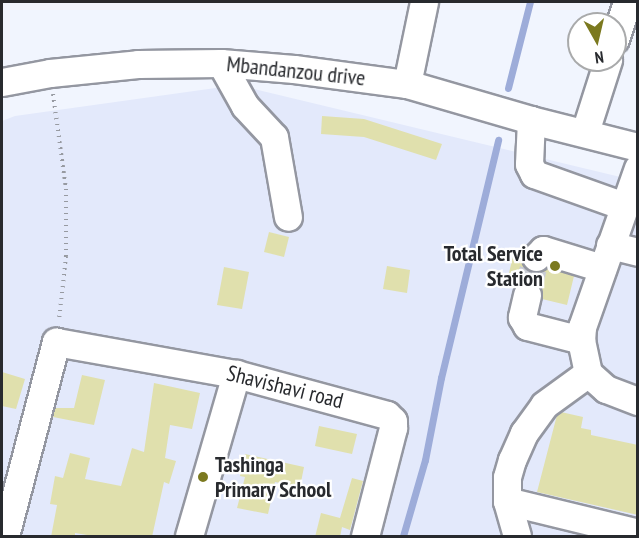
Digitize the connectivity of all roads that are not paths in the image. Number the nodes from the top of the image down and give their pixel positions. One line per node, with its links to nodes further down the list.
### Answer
1 (424, 2): 5 (street)
2 (221, 63): 4 (street, Mbandanzou drive); 5 (street, Mbandanzou drive); 11 (street)
3 (604, 72): 7 (street)
4 (2, 82)
5 (407, 84): 6 (street, Mbandanzou drive)
6 (531, 120): 7 (street, Mbandanzou drive); 10 (street)
7 (585, 132): 8 (street, Mbandanzou drive)
8 (638, 147)
9 (638, 168): 10 (street)
10 (624, 206): 13 (street)
11 (288, 217)
12 (638, 252): 13 (street)
13 (606, 256): 14 (street); 16 (street)
14 (536, 257)
15 (527, 295): 16 (street)
16 (581, 340): 17 (street)
17 (588, 373): 19 (street); 20 (street)
18 (236, 374): 22 (street, Shavishavi road); 23 (street); 24 (street, Shavishavi road)
19 (638, 401)
20 (507, 501): 21 (street); 25 (street)
21 (638, 533)
22 (5, 537)
23 (189, 537)
24 (365, 537)
25 (517, 537)

